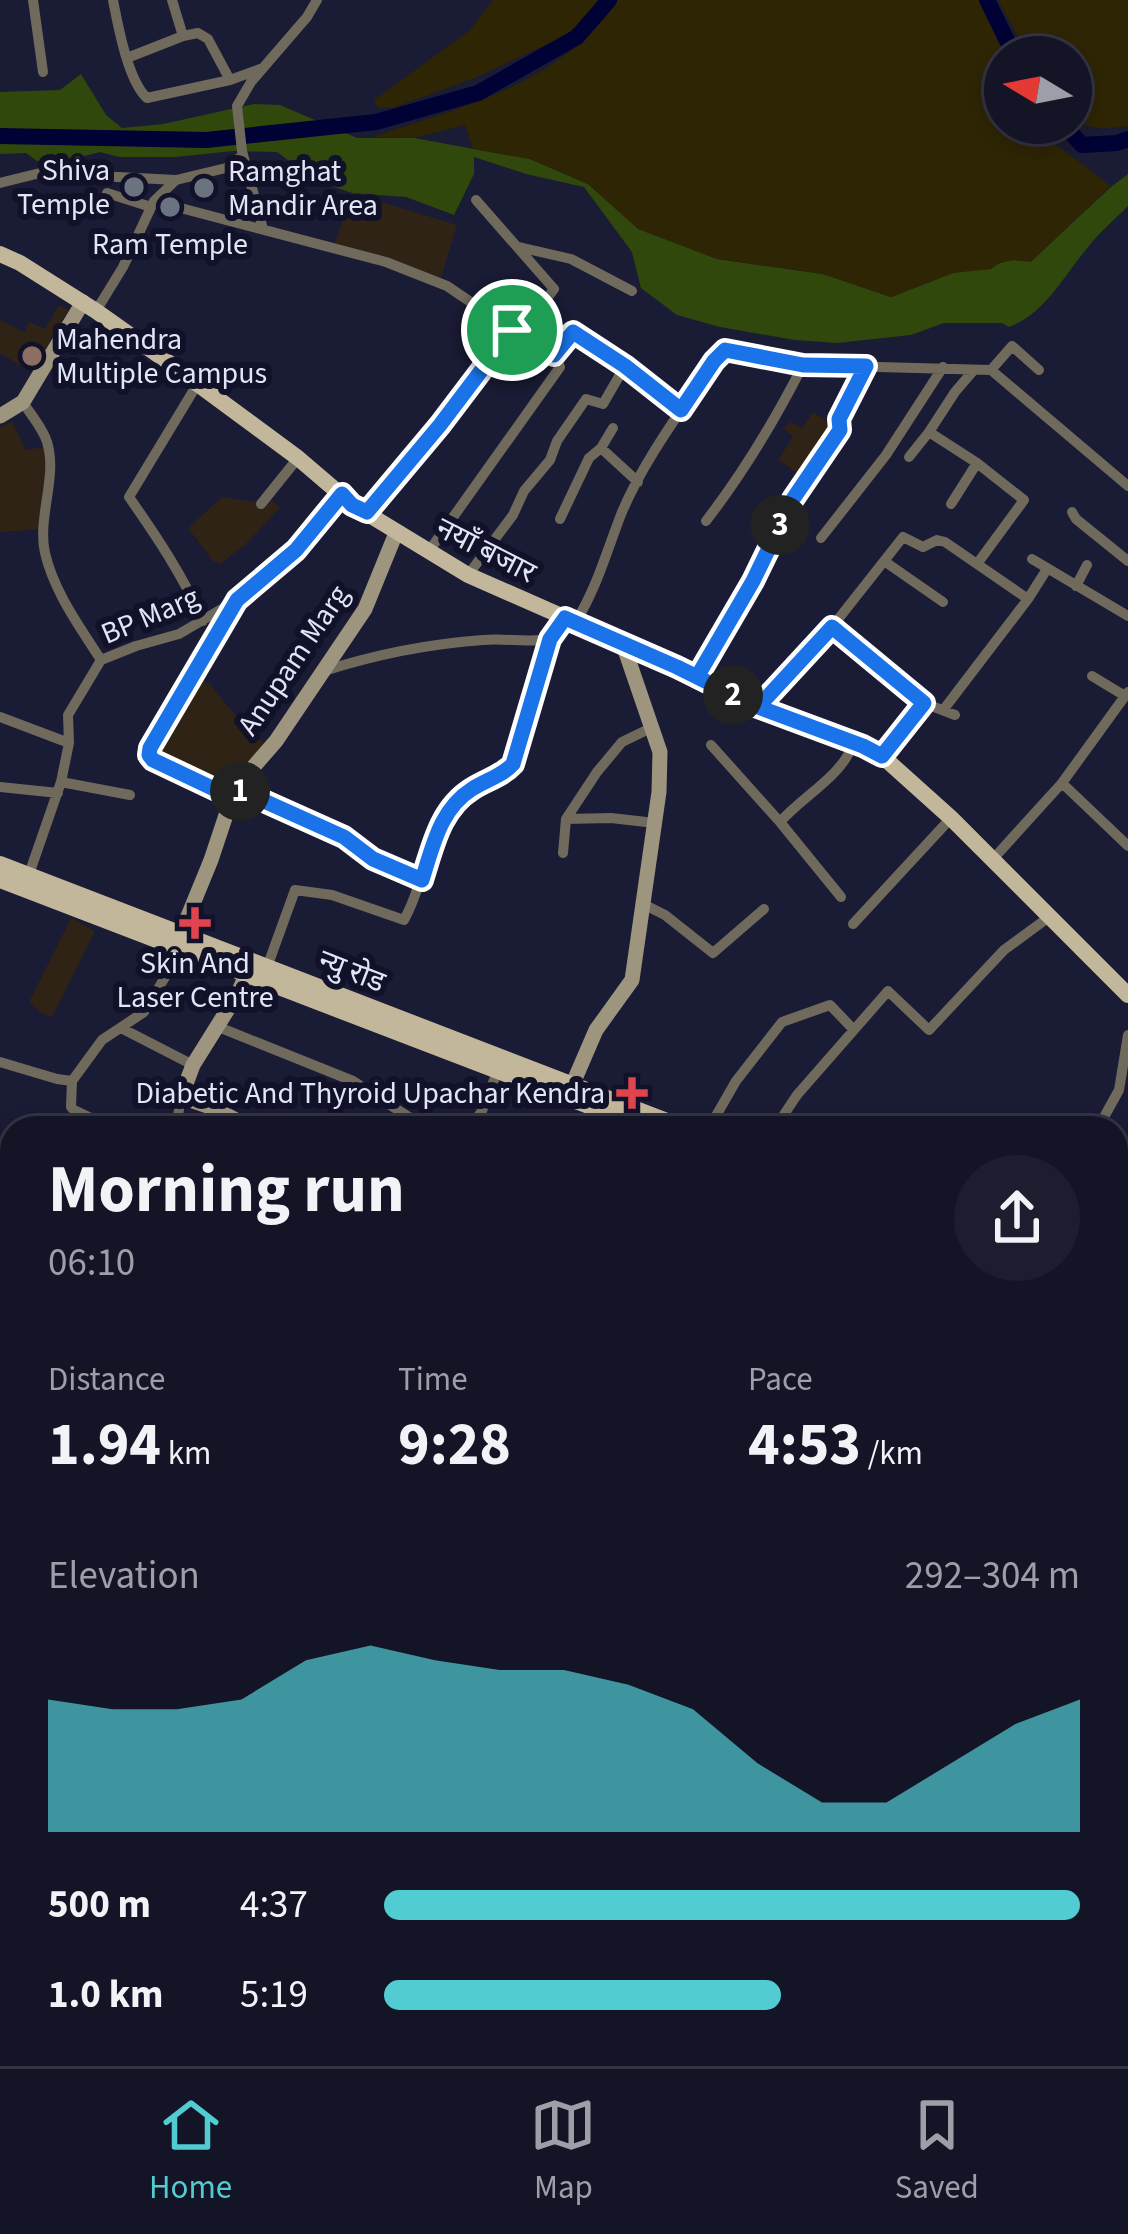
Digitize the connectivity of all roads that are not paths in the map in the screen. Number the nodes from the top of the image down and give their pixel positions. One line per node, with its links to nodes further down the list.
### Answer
1 (33, 0): 8 (street)
2 (113, 0): 6 (street)
3 (172, 0): 5 (street)
4 (317, 0): 7 (street)
5 (183, 36): 6 (street); 9 (street)
6 (127, 58): 9 (street)
7 (266, 67): 9 (street); 10 (street)
8 (43, 73)
9 (230, 80)
10 (242, 153): 11 (street); 16 (street)
11 (176, 180): 12 (street); 15 (street)
12 (0, 183)
13 (107, 194): 15 (street)
14 (476, 200): 17 (street)
15 (152, 204): 16 (street); 20 (street)
16 (263, 229): 21 (street)
17 (514, 245): 19 (street); 21 (street)
18 (0, 254): 20 (main road, नयाँ बजार)
19 (632, 291)
20 (90, 307): 30 (main road, नयाँ बजार); 31 (street)
21 (512, 330): 22 (street); 45 (street)
22 (554, 355): 24 (street); 51 (street)
23 (803, 365): 25 (street); 32 (street); 48 (street)
24 (625, 366): 32 (street); 58 (street)
25 (866, 366): 26 (street); 72 (street)
26 (943, 367): 29 (street); 50 (street)
27 (991, 370): 28 (street); 29 (street); 41 (street)
28 (1039, 370)
29 (973, 371): 35 (street)
30 (198, 383): 38 (main road, नयाँ बजार); 64 (street)
31 (23, 402): 33 (street); 69 (street)
32 (681, 410): 40 (street)
33 (0, 416)
34 (614, 428): 36 (street)
35 (929, 432): 37 (street); 39 (street)
36 (601, 448): 40 (street); 47 (street)
37 (909, 457)
38 (298, 458): 42 (main road, नयाँ बजार); 43 (street)
39 (977, 463): 44 (street); 55 (street)
40 (638, 482): 65 (street)
41 (1128, 485)
42 (342, 494): 45 (main road, नयाँ बजार); 61 (street, BP Marg)
43 (261, 504)
44 (951, 504)
45 (367, 512): 49 (main road, नयाँ बजार)
46 (1072, 512): 54 (street)
47 (560, 519)
48 (706, 521)
49 (395, 533): 51 (main road, नयाँ बजार); 70 (street, Anupam Marg)
50 (821, 538)
51 (429, 551): 58 (main road, नयाँ बजार)
52 (1032, 559): 57 (street)
53 (884, 561): 55 (street); 62 (street); 66 (street)
54 (1128, 561)
55 (977, 563): 60 (street)
56 (1088, 565): 59 (street)
57 (1048, 568): 59 (street); 60 (street)
58 (469, 575): 65 (main road, नयाँ बजार)
59 (1076, 586): 63 (street)
60 (1028, 599): 74 (street)
61 (237, 600): 64 (street, BP Marg); 85 (street)
62 (943, 602)
63 (1128, 616)
64 (203, 621): 69 (street, BP Marg)
65 (570, 621): 67 (street); 68 (main road, नयाँ बजार)
66 (832, 627): 74 (street); 75 (street)
67 (550, 639): 70 (street); 96 (street)
68 (623, 644): 72 (main road, नयाँ बजार); 77 (street)
69 (101, 660): 79 (street, BP Marg)
70 (321, 672): 85 (street, Anupam Marg)
71 (1092, 676): 73 (street)
72 (697, 677): 75 (main road, नयाँ बजार)
73 (1126, 694): 82 (street)
74 (924, 703): 81 (street)
75 (758, 707): 78 (main road, नयाँ बजार)
76 (0, 717): 79 (street)
77 (653, 727): 88 (street); 90 (street)
78 (854, 742): 81 (main road, नयाँ बजार); 89 (street)
79 (69, 743): 83 (street, BP Marg)
80 (712, 745): 89 (street)
81 (882, 756): 87 (main road, नयाँ बजार)
82 (1062, 783): 91 (street); 93 (street)
83 (60, 787): 84 (street); 86 (street); 97 (street, BP Marg)
84 (0, 788)
85 (233, 793): 96 (street); 103 (street, Anupam Marg)
86 (130, 795)
87 (951, 818): 93 (main road, नयाँ बजार); 102 (street)
88 (566, 819): 90 (street); 92 (street)
89 (781, 822): 98 (street)
90 (655, 823): 99 (street)
91 (1128, 846)
92 (563, 854)
93 (993, 859): 101 (main road, नयाँ बजार)
94 (0, 864): 97 (main road, न्यु रोड)
95 (0, 880): 97 (main road, न्यु रोड)
96 (422, 880): 105 (street)
97 (26, 882): 103 (main road, न्यु रोड)
98 (842, 897)
99 (643, 904): 100 (street); 115 (street)
100 (764, 909)
101 (1049, 916): 106 (main road, नयाँ बजार); 109 (street)
102 (853, 925)
103 (181, 941): 105 (main road, न्यु रोड); 108 (street)
104 (1128, 968): 106 (street)
105 (258, 970): 107 (street); 112 (main road, न्यु रोड)
106 (1121, 988)
107 (216, 1026): 113 (street); 120 (street)
108 (121, 1028): 113 (street); 114 (street)
109 (853, 1029): 124 (street); 125 (street)
110 (1128, 1035): 126 (street)
111 (0, 1064): 114 (street)
112 (500, 1064): 115 (main road, न्यु रोड); 121 (street)
113 (193, 1065): 116 (street)
114 (72, 1081): 117 (street)
115 (570, 1091): 122 (main road, न्यु रोड); 123 (main road, न्यु रोड)
116 (181, 1097): 118 (street); 119 (street)
117 (87, 1116)
118 (178, 1116)
119 (228, 1116)
120 (407, 1116)
121 (478, 1116)
122 (621, 1116)
123 (648, 1116)
124 (716, 1116)
125 (783, 1116)
126 (1105, 1116)

